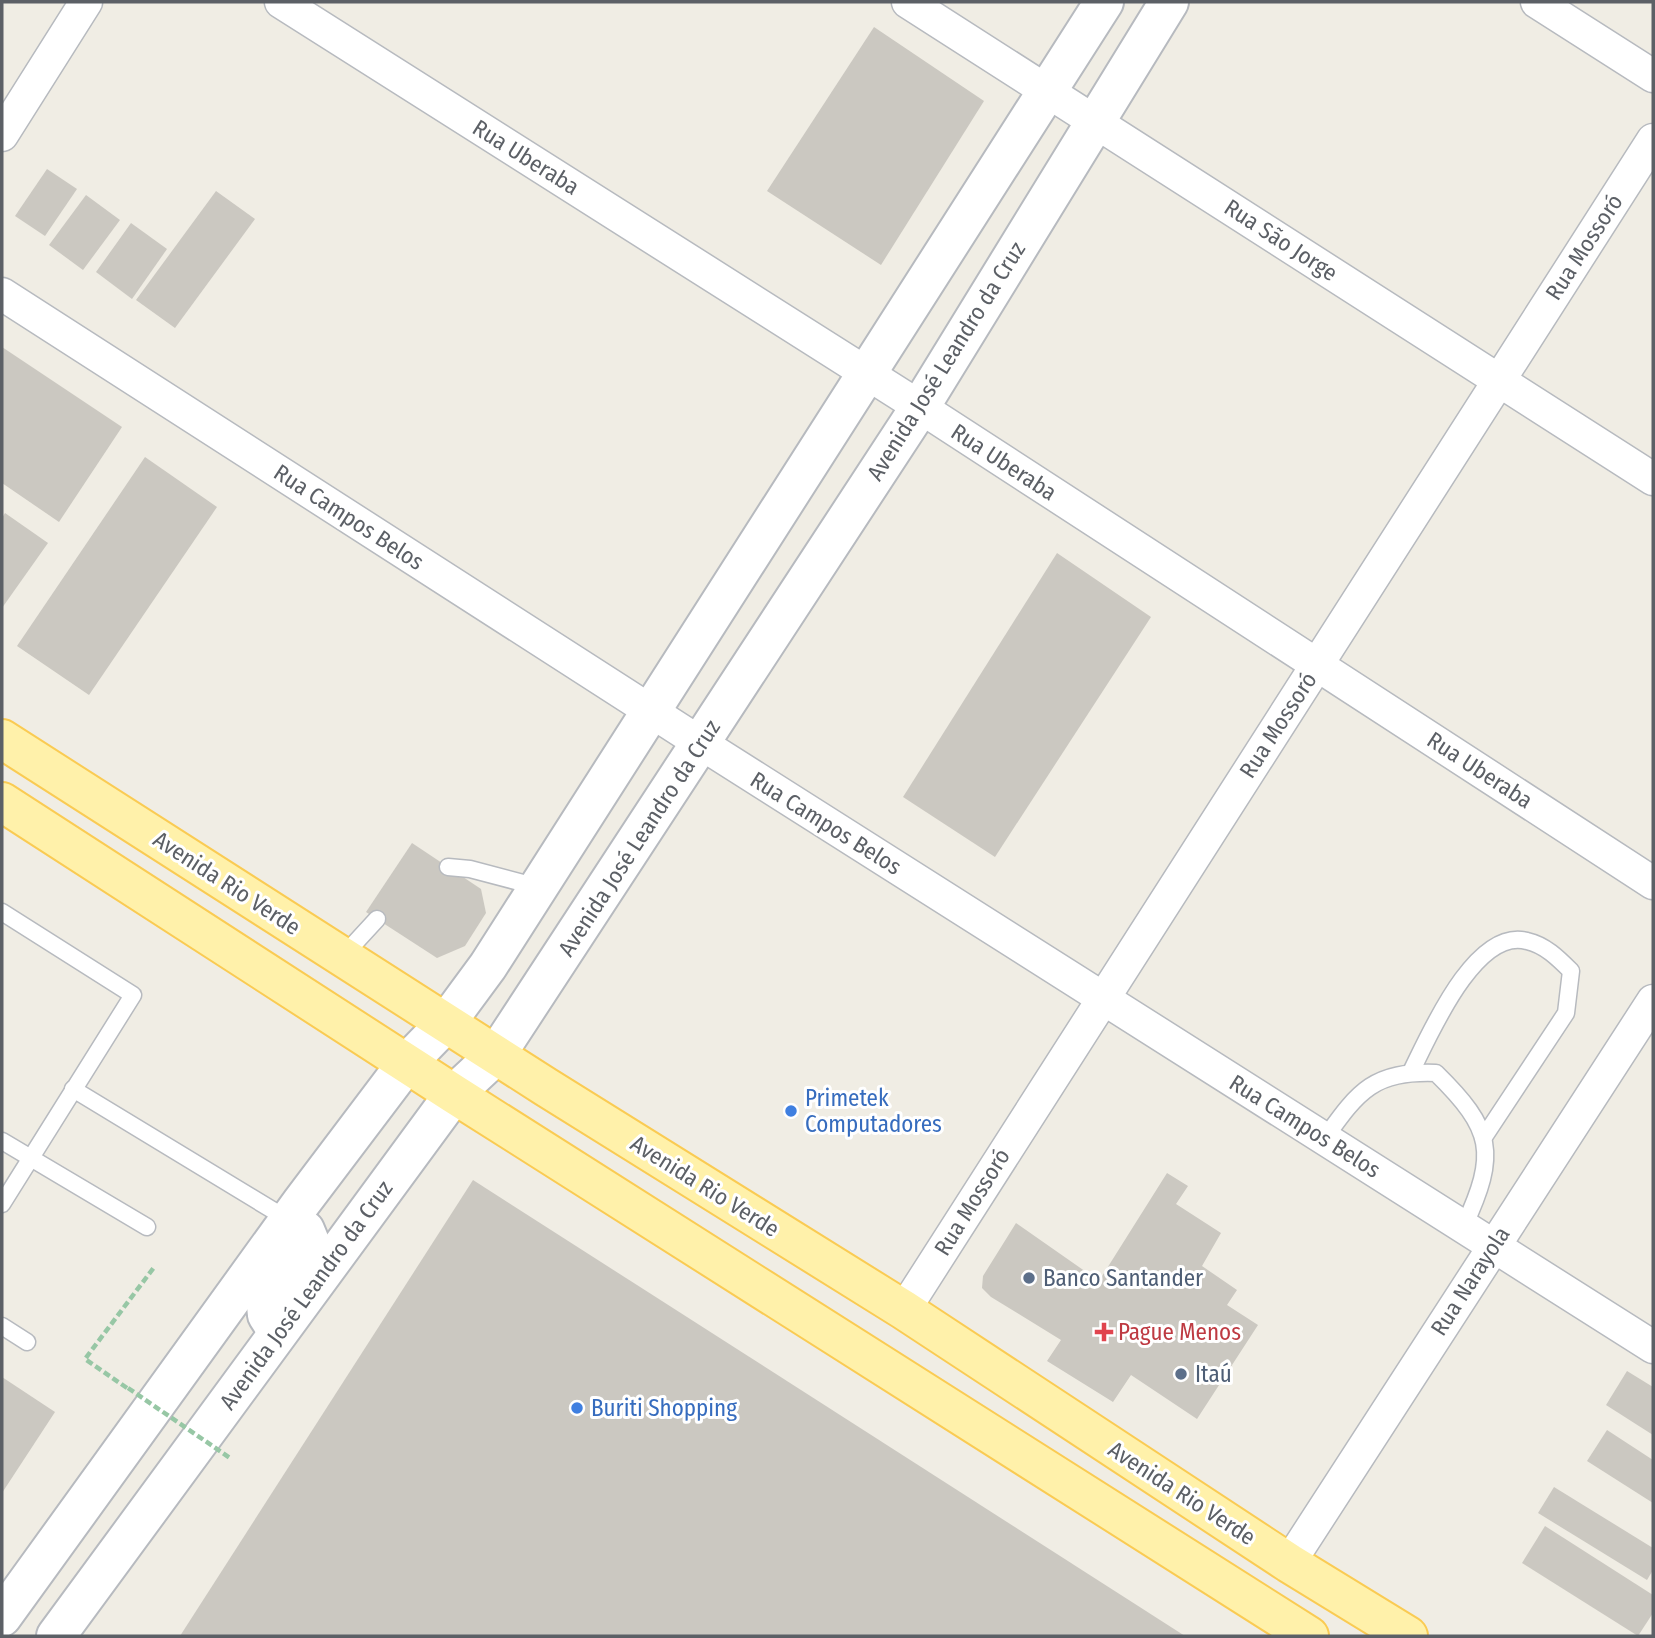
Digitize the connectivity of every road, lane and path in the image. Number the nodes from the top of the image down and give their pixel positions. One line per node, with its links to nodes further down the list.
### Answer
1 (86, 2): 10 (street)
2 (281, 2): 13 (street, Rua Uberaba)
3 (908, 2): 8 (street, Rua São Jorge)
4 (1104, 2): 8 (street)
5 (1169, 2): 9 (street, Avenida José Leandro da Cruz)
6 (1536, 2): 7 (street)
7 (1653, 76)
8 (1047, 91): 9 (street, Rua São Jorge); 13 (street)
9 (1094, 120): 14 (street, Rua São Jorge); 15 (street, Avenida José Leandro da Cruz)
10 (2, 135)
11 (1653, 140): 14 (street, Rua Mossoró)
12 (2, 294): 18 (street, Rua Campos Belos)
13 (867, 373): 15 (street, Rua Uberaba); 18 (street)
14 (1499, 380): 16 (street, Rua São Jorge); 17 (street, Rua Mossoró)
15 (920, 407): 17 (street, Rua Uberaba); 20 (street, Avenida José Leandro da Cruz)
16 (1653, 479)
17 (1317, 665): 23 (street, Rua Uberaba); 28 (street, Rua Mossoró)
18 (649, 710): 20 (street, Rua Campos Belos); 24 (street)
19 (2, 738): 27 (main road, Avenida Rio Verde)
20 (702, 744): 28 (street, Rua Campos Belos); 31 (street, Avenida José Leandro da Cruz)
21 (2, 802): 32 (main road)
22 (448, 867): 24 (lane)
23 (1653, 883)
24 (538, 887): 30 (street)
25 (2, 912): 34 (lane)
26 (377, 919): 27 (lane)
27 (342, 957): 30 (main road, Avenida Rio Verde)
28 (1102, 997): 37 (street, Rua Campos Belos); 46 (street, Rua Mossoró)
29 (1653, 1001): 44 (street, Rua Narayola)
30 (446, 1023): 31 (main road, Avenida Rio Verde); 32 (street)
31 (496, 1055): 35 (street, Avenida José Leandro da Cruz); 46 (main road, Avenida Rio Verde)
32 (406, 1064): 35 (main road); 41 (street)
33 (1411, 1072): 36 (lane); 36 (lane); 37 (lane)
34 (73, 1089): 39 (lane); 41 (lane)
35 (454, 1094): 48 (street, Avenida José Leandro da Cruz); 55 (main road)
36 (1484, 1137): 42 (lane)
37 (1325, 1138): 42 (street, Rua Campos Belos)
38 (2, 1141): 39 (lane)
39 (29, 1158): 40 (lane); 43 (lane)
40 (2, 1205)
41 (289, 1220): 48 (street); 53 (street)
42 (1464, 1226): 44 (street, Rua Campos Belos)
43 (147, 1227)
44 (1493, 1244): 50 (street, Rua Campos Belos); 52 (street, Rua Narayola)
45 (155, 1266): 51 (path, bridge)
46 (904, 1310): 52 (main road, Avenida Rio Verde)
47 (2, 1326): 49 (lane)
48 (278, 1332): 54 (street, Avenida José Leandro da Cruz)
49 (27, 1342)
50 (1653, 1347)
51 (230, 1458)
52 (1289, 1563): 56 (main road, Avenida Rio Verde)
53 (2, 1617)
54 (56, 1636)
55 (1309, 1636)
56 (1408, 1636)

